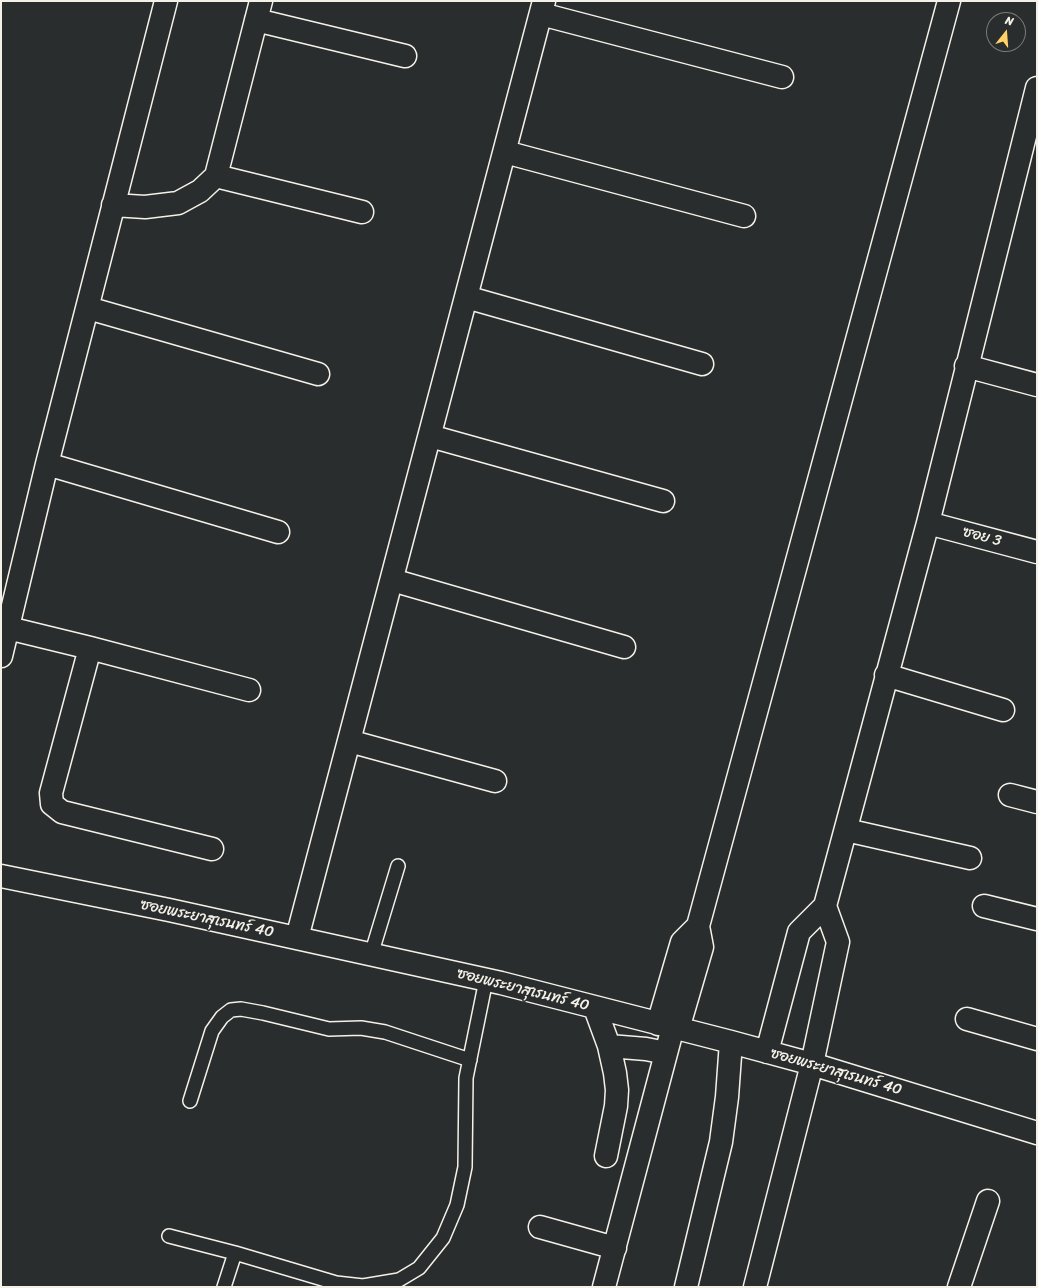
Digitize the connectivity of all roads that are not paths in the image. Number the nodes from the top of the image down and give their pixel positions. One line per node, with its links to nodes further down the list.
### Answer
1 (166, 1): 10 (street)
2 (949, 1): 50 (street)
3 (542, 8): 6 (street); 8 (street)
4 (259, 10): 5 (street); 9 (street)
5 (405, 56)
6 (782, 77)
7 (1037, 88): 16 (street)
8 (505, 152): 12 (street); 13 (street)
9 (216, 176): 10 (street); 11 (street)
10 (114, 205): 14 (street)
11 (362, 212)
12 (744, 216)
13 (466, 297): 15 (street); 19 (street)
14 (88, 308): 17 (street); 20 (street)
15 (702, 364)
16 (966, 366): 18 (street); 22 (street)
17 (318, 374)
18 (1037, 385)
19 (430, 436): 21 (street); 25 (street)
20 (47, 464): 23 (street); 26 (street)
21 (663, 501)
22 (928, 523): 24 (street, ซอย 3); 30 (street)
23 (278, 532)
24 (1037, 552)
25 (392, 580): 27 (street); 33 (street)
26 (8, 628): 28 (street); 29 (street)
27 (624, 647)
28 (90, 648): 31 (street); 38 (street)
29 (1, 656)
30 (886, 675): 32 (street); 37 (street)
31 (249, 690)
32 (1003, 710)
33 (349, 741): 34 (street); 45 (street)
34 (495, 781)
35 (1010, 795): 36 (street)
36 (1037, 802)
37 (846, 830): 39 (street); 42 (street)
38 (212, 849)
39 (970, 858)
40 (398, 866): 46 (lane)
41 (1, 876): 45 (street, ซอยพระยาสุเรนทร์ 40)
42 (825, 906): 54 (street); 57 (street)
43 (984, 906): 44 (street)
44 (1037, 919)
45 (297, 938): 46 (street, ซอยพระยาสุเรนทร์ 40)
46 (371, 954): 47 (street, ซอยพระยาสุเรนทร์ 40)
47 (486, 980): 48 (street, ซอยพระยาสุเรนทร์ 40); 56 (lane)
48 (595, 1008): 50 (street, ซอยพระยาสุเรนทร์ 40); 53 (street)
49 (966, 1019): 51 (street)
50 (670, 1027): 52 (street, ซอยพระยาสุเรนทร์ 40); 55 (street)
51 (1037, 1039)
52 (731, 1042): 54 (street, ซอยพระยาสุเรนทร์ 40); 68 (street)
53 (609, 1046): 55 (street); 60 (street)
54 (767, 1052): 57 (street, ซอยพระยาสุเรนทร์ 40)
55 (666, 1053): 64 (street)
56 (470, 1060): 58 (lane); 65 (lane)
57 (812, 1064): 59 (street, ซอยพระยาสุเรนทร์ 40); 69 (street)
58 (190, 1101)
59 (1037, 1132)
60 (606, 1156)
61 (988, 1201): 70 (street)
62 (540, 1227): 64 (street)
63 (169, 1236): 65 (lane)
64 (615, 1248): 67 (street)
65 (235, 1253): 66 (lane)
66 (224, 1287)
67 (604, 1287)
68 (686, 1287)
69 (755, 1287)
70 (959, 1287)

